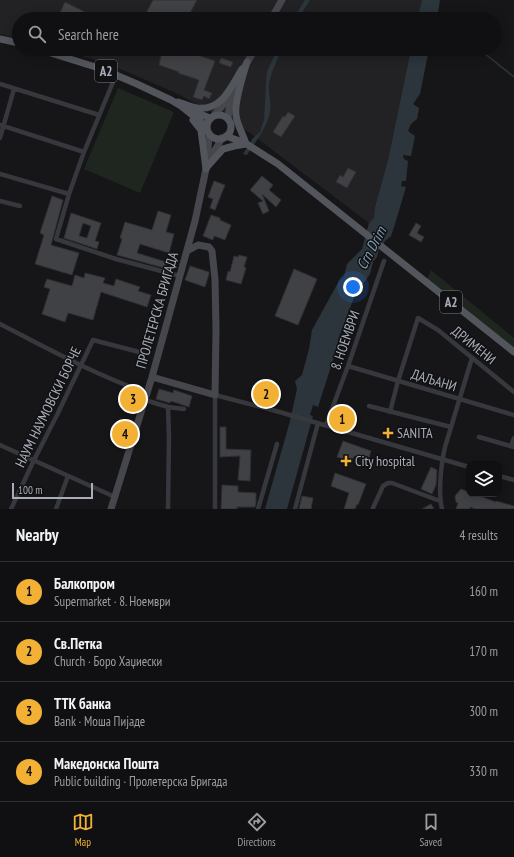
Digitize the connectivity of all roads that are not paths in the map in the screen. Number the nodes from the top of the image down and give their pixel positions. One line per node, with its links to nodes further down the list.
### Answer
1 (282, 0): 2 (street)
2 (275, 12)
3 (0, 39): 4 (main road)
4 (12, 42)
5 (61, 56): 8 (main road, A2)
6 (251, 56): 7 (street)
7 (247, 62): 11 (street); 12 (main road); 23 (main road)
8 (116, 74): 12 (main road, A2); 14 (street)
9 (0, 84): 10 (street)
10 (14, 89): 14 (street); 18 (street)
11 (232, 94): 15 (street); 16 (street)
12 (170, 100): 13 (main road, A2); 25 (main road)
13 (181, 106): 15 (main road, A2); 19 (main road, A2)
14 (99, 116): 24 (street)
15 (212, 116): 16 (main road, A2); 19 (main road)
16 (228, 118): 17 (main road, A2)
17 (231, 125): 21 (main road); 23 (main road, A2)
18 (2, 126): 22 (street); 24 (street)
19 (206, 126): 20 (main road)
20 (209, 135): 21 (main road, A2); 25 (street)
21 (224, 137): 23 (main road, A2); 25 (street)
22 (0, 138)
23 (246, 144): 25 (main road); 37 (main road, A2)
24 (84, 152): 27 (street)
25 (207, 167): 30 (street, ПРОЛЕТЕРСКА БРИГАДА)
26 (0, 174): 27 (street)
27 (69, 194): 34 (street)
28 (0, 201): 29 (street)
29 (20, 206)
30 (192, 232): 31 (street); 32 (street, ПРОЛЕТЕРСКА БРИГАДА)
31 (198, 245): 32 (street); 45 (street)
32 (187, 251): 34 (street, ПРОЛЕТЕРСКА БРИГАДА)
33 (384, 262): 41 (street, 8. НОЕМВРИ)
34 (180, 276): 42 (street, ПРОЛЕТЕРСКА БРИГАДА)
35 (1, 325): 36 (street); 40 (street)
36 (0, 330)
37 (514, 352)
38 (143, 354): 40 (street, НАУМ НАУМОВСКИ БОРЧЕ)
39 (472, 358): 43 (street, ДРИМЕНИ); 44 (street, ДРИМЕНИ); 47 (street)
40 (81, 365): 46 (street); 62 (street, НАУМ НАУМОВСКИ БОРЧЕ)
41 (348, 366): 43 (street, ДАЉАНИ); 54 (street, 8. НОЕМВРИ)
42 (152, 377): 45 (street); 46 (street, ПРОЛЕТЕРСКА БРИГАДА)
43 (398, 381): 47 (street, ДАЉАНИ); 51 (street)
44 (514, 392)
45 (215, 395): 53 (street); 74 (street)
46 (146, 396): 49 (street); 67 (street, ПРОЛЕТЕРСКА БРИГАДА)
47 (459, 399): 52 (street, ДАЉАНИ); 55 (street)
48 (369, 406): 51 (street)
49 (168, 407): 50 (street); 73 (street)
50 (184, 409)
51 (390, 412): 55 (street)
52 (514, 415)
53 (318, 423): 54 (street); 76 (street)
54 (326, 425): 61 (street)
55 (451, 427): 61 (street)
56 (479, 437): 60 (street)
57 (514, 438): 60 (street)
58 (277, 444): 75 (street)
59 (0, 445): 62 (street)
60 (513, 447)
61 (442, 459): 63 (street); 68 (street)
62 (34, 460): 64 (street); 70 (street, НАУМ НАУМОВСКИ БОРЧЕ)
63 (466, 466)
64 (68, 476): 67 (street); 71 (street)
65 (502, 477): 66 (street)
66 (514, 480)
67 (115, 497): 72 (street, ПРОЛЕТЕРСКА БРИГАДА)
68 (440, 501): 69 (street); 77 (street)
69 (373, 508)
70 (11, 509)
71 (56, 509)
72 (110, 509)
73 (168, 509)
74 (215, 509)
75 (258, 509)
76 (295, 509)
77 (442, 509)

